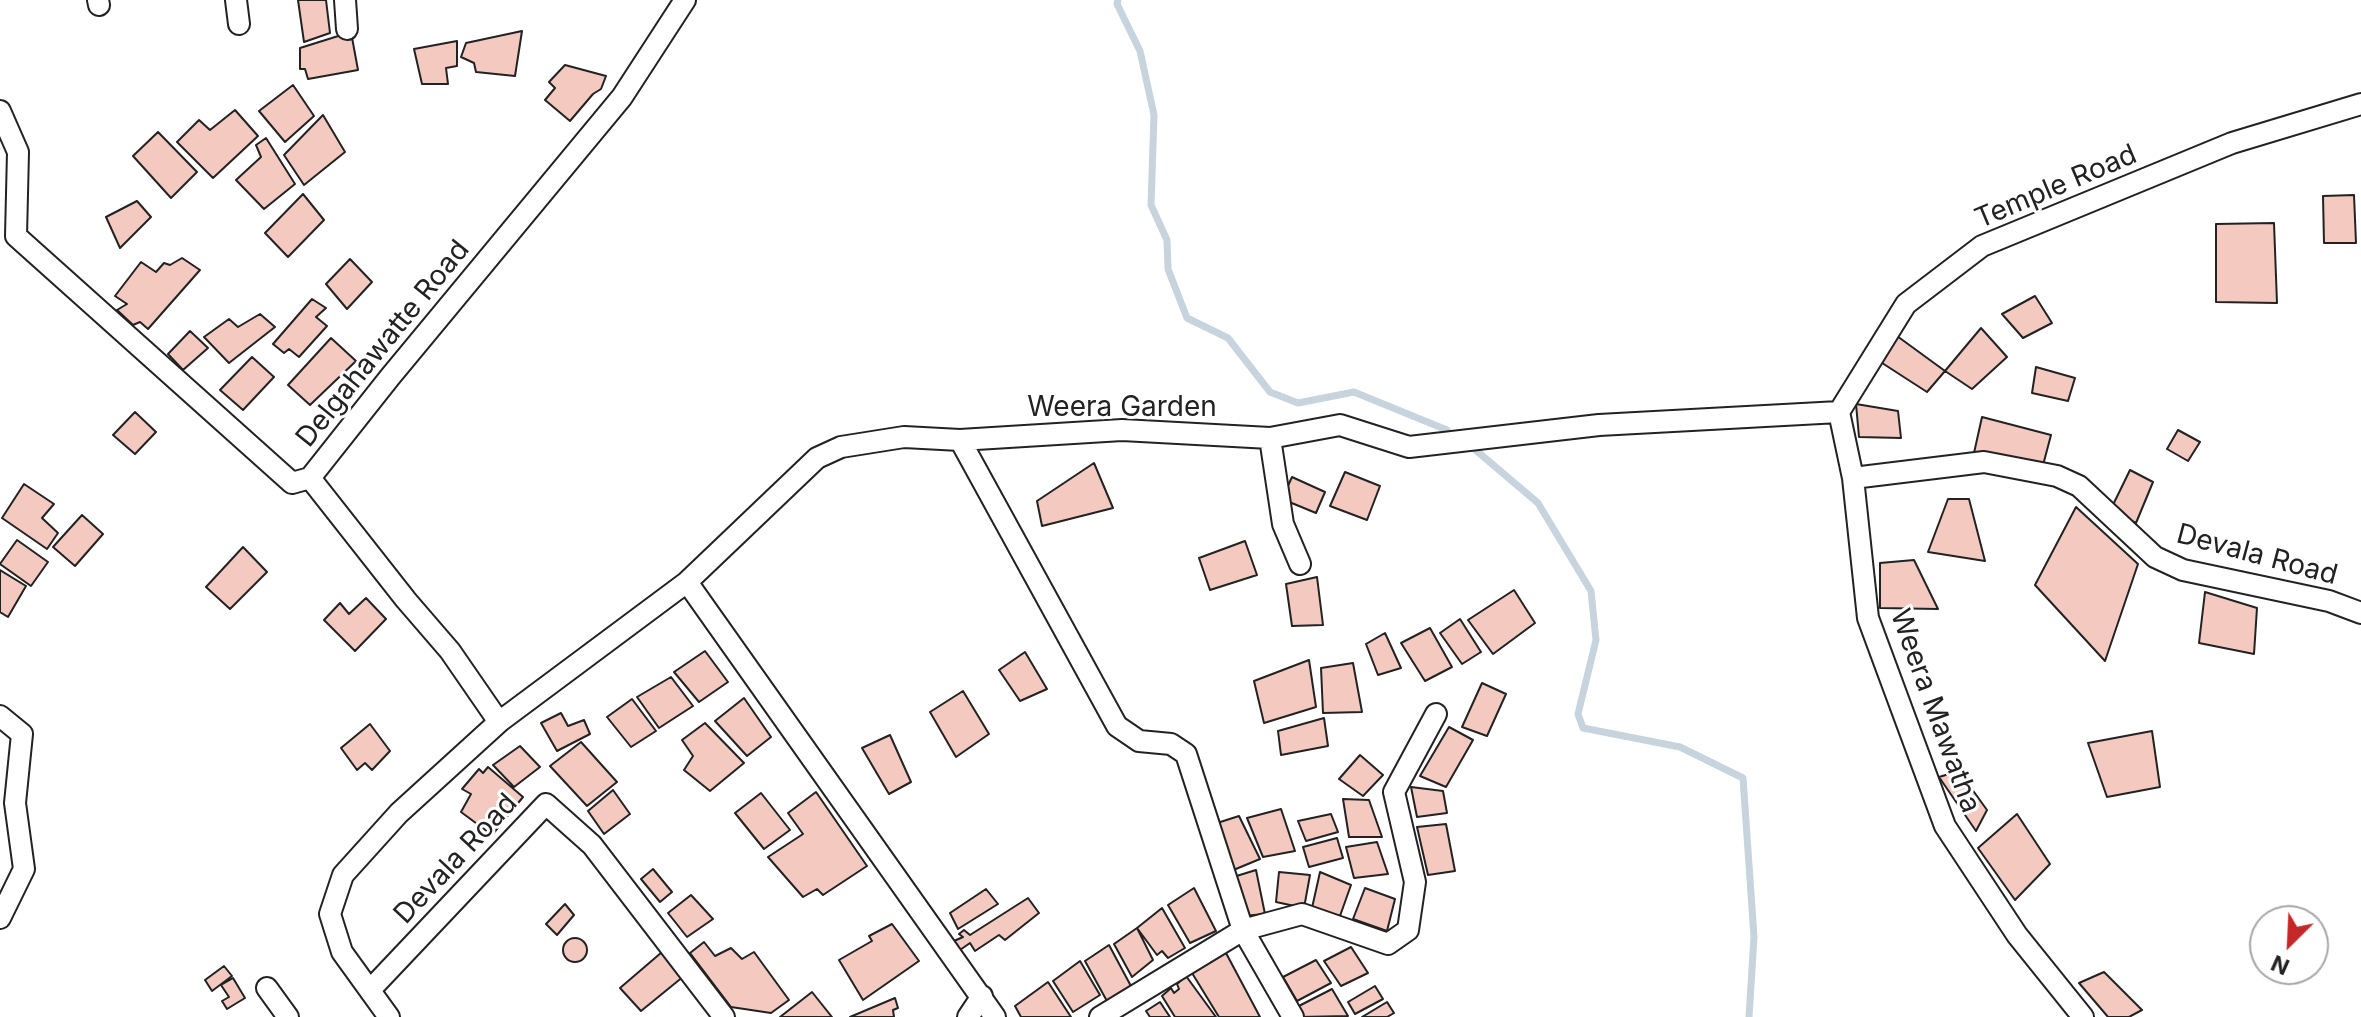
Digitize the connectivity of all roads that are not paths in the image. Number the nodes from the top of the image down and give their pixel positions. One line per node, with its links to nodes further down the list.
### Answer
1 (236, 0): 4 (street)
2 (345, 0): 5 (street)
3 (685, 0): 12 (street, Delgahawatte Road)
4 (239, 24)
5 (347, 29)
6 (2361, 104): 9 (street, Temple Road)
7 (0, 111): 8 (street)
8 (8, 241): 12 (street)
9 (1839, 412): 10 (street, Weera Garden); 13 (street)
10 (1270, 438): 11 (street, Weera Garden); 14 (street)
11 (960, 440): 15 (street, Weera Garden); 21 (street)
12 (310, 478): 19 (street, Delgahawatte Road)
13 (1853, 478): 16 (street, Devala Road); 32 (street, Weera Mawatha)
14 (1300, 564)
15 (687, 582): 19 (street, Weera Garden); 24 (street)
16 (2361, 613)
17 (1436, 714): 21 (street)
18 (0, 716): 20 (street)
19 (499, 722): 23 (street, Weera Garden)
20 (0, 918)
21 (1243, 930): 30 (street); 31 (street)
22 (267, 988): 25 (street)
23 (370, 990): 26 (street); 27 (street, Devala Road)
24 (982, 996): 28 (street); 29 (street)
25 (288, 1017)
26 (389, 1017)
27 (724, 1017)
28 (968, 1017)
29 (995, 1017)
30 (1100, 1017)
31 (1293, 1017)
32 (2083, 1017)

